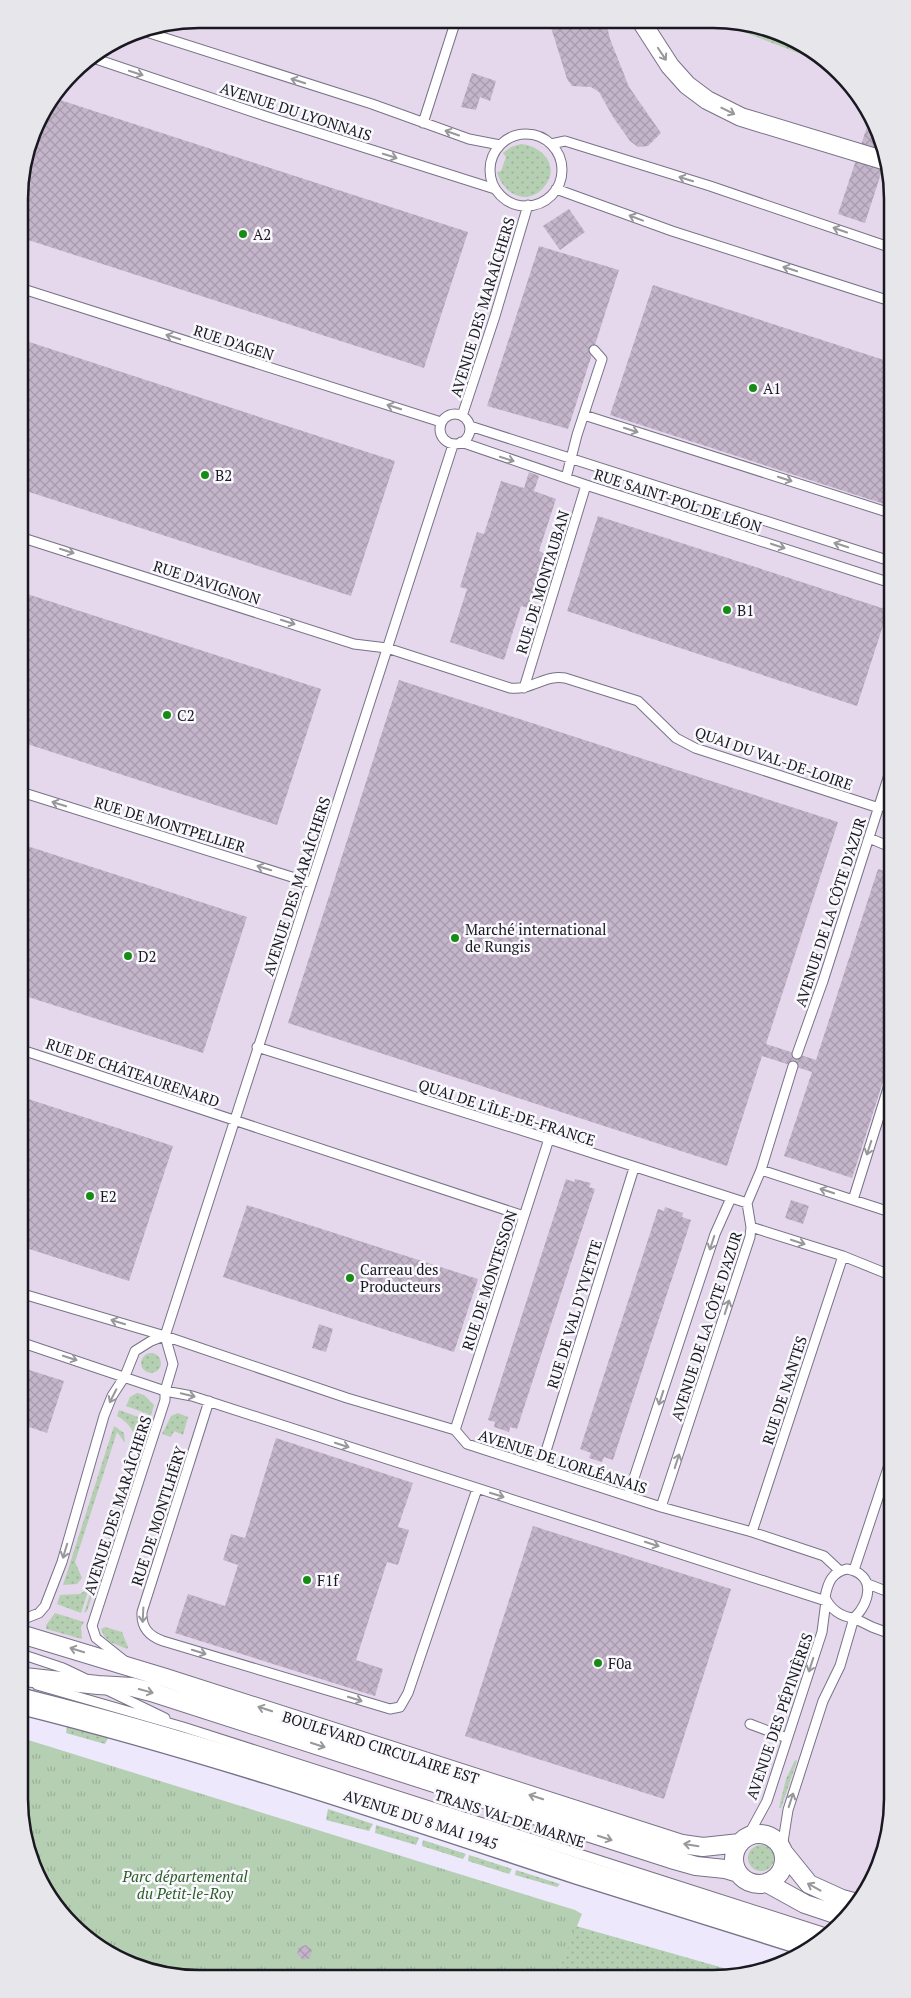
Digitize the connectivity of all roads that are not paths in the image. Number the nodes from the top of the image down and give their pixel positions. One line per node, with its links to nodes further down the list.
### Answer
1 (453, 28): 5 (lane)
2 (645, 28): 8 (street, one-way to 8)
3 (152, 34): 5 (lane, AVENUE DU LYONNAIS, one-way to 3)
4 (98, 61): 9 (lane, AVENUE DU LYONNAIS, one-way to 9)
5 (423, 123): 7 (lane, AVENUE DU LYONNAIS, one-way to 5)
6 (551, 144): 7 (lane); 10 (lane); 12 (lane, one-way to 6)
7 (500, 145): 9 (lane)
8 (879, 159)
9 (495, 188): 11 (lane)
10 (556, 189): 11 (lane); 14 (lane, one-way to 10)
11 (528, 205): 17 (lane, AVENUE DES MARAÎCHERS)
12 (884, 245)
13 (28, 291): 18 (lane, RUE D'AGEN, one-way to 13)
14 (884, 299)
15 (594, 350): 16 (lane)
16 (584, 414): 21 (lane); 24 (lane, one-way to 24)
17 (462, 416): 18 (lane); 19 (lane)
18 (440, 422): 20 (lane)
19 (470, 426): 20 (lane); 21 (lane, RUE SAINT-POL DE LÉON)
20 (457, 444): 22 (lane, RUE SAINT-POL DE LÉON, one-way to 22); 28 (lane, AVENUE DES MARAÎCHERS)
21 (572, 458): 22 (lane); 26 (lane, RUE SAINT-POL DE LÉON, one-way to 21)
22 (566, 478): 23 (lane, RUE SAINT-POL DE LÉON)
23 (586, 485): 27 (lane, RUE SAINT-POL DE LÉON, one-way to 27); 29 (lane, RUE DE MONTAUBAN)
24 (884, 511)
25 (28, 539): 28 (lane, RUE D'AVIGNON, one-way to 28)
26 (884, 559)
27 (884, 581)
28 (387, 648): 29 (lane, QUAI DU VAL-DE-LOIRE); 35 (lane, AVENUE DES MARAÎCHERS)
29 (524, 688): 32 (lane, QUAI DU VAL-DE-LOIRE)
30 (884, 793): 32 (lane, AVENUE DE LA CÔTE D'AZUR)
31 (28, 794): 35 (lane, RUE DE MONTPELLIER, one-way to 31)
32 (879, 808): 33 (lane, AVENUE DE LA CÔTE D'AZUR)
33 (869, 838): 34 (lane); 38 (lane, AVENUE DE LA CÔTE D'AZUR)
34 (884, 844)
35 (311, 883): 36 (lane, AVENUE DES MARAÎCHERS)
36 (258, 1047): 41 (lane, AVENUE DES MARAÎCHERS); 42 (lane, QUAI DE L'ÎLE-DE-FRANCE)
37 (28, 1052): 41 (lane, RUE DE CHÂTEAURENARD)
38 (797, 1054)
39 (793, 1066): 44 (lane)
40 (883, 1103): 46 (lane, one-way to 46)
41 (235, 1121): 49 (lane, RUE DE CHÂTEAURENARD); 54 (lane, AVENUE DES MARAÎCHERS)
42 (549, 1139): 43 (lane, QUAI DE L'ÎLE-DE-FRANCE); 49 (lane, RUE DE MONTESSON)
43 (634, 1168): 45 (lane, QUAI DE L'ÎLE-DE-FRANCE); 60 (lane, RUE DE VAL D'YVETTE)
44 (761, 1170): 46 (lane, one-way to 44); 47 (lane)
45 (731, 1198): 47 (lane, QUAI DE L'ÎLE-DE-FRANCE); 63 (lane, AVENUE DE LA CÔTE D'AZUR, one-way to 63)
46 (853, 1200): 48 (lane)
47 (747, 1204): 50 (lane, AVENUE DE LA CÔTE D'AZUR)
48 (883, 1210)
49 (524, 1216): 59 (lane, RUE DE MONTESSON)
50 (751, 1227): 51 (lane, one-way to 51); 64 (lane, AVENUE DE LA CÔTE D'AZUR, one-way to 50)
51 (843, 1256): 52 (lane); 65 (lane, RUE DE NANTES)
52 (883, 1272)
53 (28, 1295): 54 (lane, AVENUE DE L'ORLÉANAIS, one-way to 53)
54 (164, 1336): 56 (lane); 57 (lane, AVENUE DES MARAÎCHERS); 59 (lane, AVENUE DE L'ORLÉANAIS)
55 (28, 1345): 56 (lane, one-way to 56)
56 (125, 1376): 57 (lane); 71 (lane, one-way to 71)
57 (165, 1391): 58 (lane, one-way to 58); 76 (lane, AVENUE DES MARAÎCHERS)
58 (209, 1402): 62 (lane, one-way to 62); 62 (lane, RUE DE MONTLHÉRY, one-way to 62)
59 (455, 1430): 60 (lane, AVENUE DE L'ORLÉANAIS)
60 (541, 1467): 63 (lane, AVENUE DE L'ORLÉANAIS)
61 (883, 1482): 66 (lane)
62 (477, 1489): 70 (lane, one-way to 70)
63 (628, 1496): 64 (lane, AVENUE DE L'ORLÉANAIS)
64 (661, 1508): 65 (lane, AVENUE DE L'ORLÉANAIS)
65 (752, 1532): 67 (lane, AVENUE DE L'ORLÉANAIS)
66 (854, 1570): 67 (lane); 68 (lane)
67 (840, 1571): 70 (lane)
68 (868, 1584): 69 (lane); 72 (lane)
69 (883, 1590)
70 (826, 1601): 72 (lane); 83 (lane, AVENUE DES PÉPINIÈRES, one-way to 83)
71 (28, 1617)
72 (854, 1618): 73 (lane); 85 (lane, one-way to 72)
73 (883, 1631)
74 (28, 1636): 76 (street, BOULEVARD CIRCULAIRE EST, one-way to 74)
75 (28, 1656): 79 (lane)
76 (131, 1666): 84 (street, BOULEVARD CIRCULAIRE EST, one-way to 76)
77 (28, 1676): 79 (street)
78 (28, 1683): 82 (lane)
79 (98, 1685): 82 (lane); 86 (street, one-way to 86)
80 (28, 1703): 91 (main road, AVENUE DU 8 MAI 1945)
81 (750, 1724): 83 (lane)
82 (183, 1728): 90 (lane, TRANS VAL DE MARNE)
83 (787, 1738): 84 (lane, AVENUE DES PÉPINIÈRES)
84 (744, 1840): 85 (street); 86 (street)
85 (783, 1851): 87 (street); 88 (street, one-way to 85)
86 (738, 1873): 87 (street)
87 (767, 1883): 89 (street)
88 (850, 1901)
89 (838, 1915)
90 (821, 1931)
91 (806, 1943)

